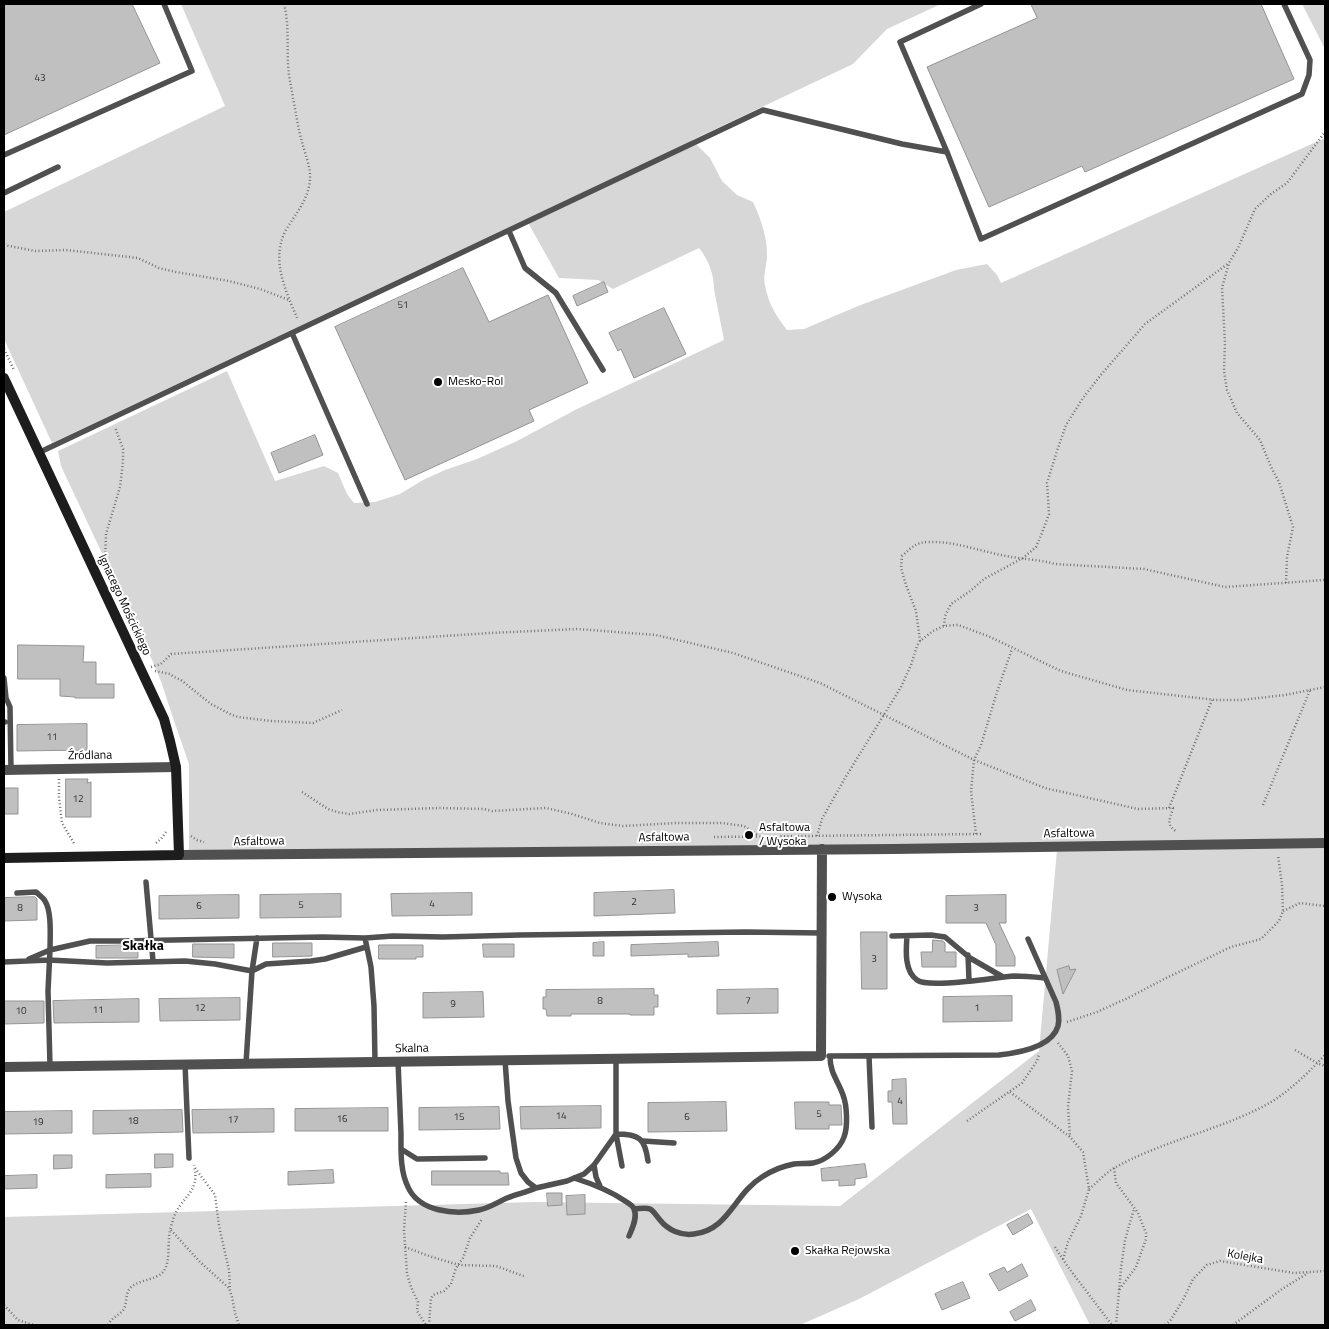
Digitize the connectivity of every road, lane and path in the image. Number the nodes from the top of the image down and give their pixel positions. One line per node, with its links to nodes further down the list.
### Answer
1 (164, 4): 7 (lane)
2 (284, 4): 13 (path)
3 (981, 4): 6 (lane)
4 (1284, 4): 6 (lane)
5 (1325, 132): 12 (path)
6 (947, 152): 10 (lane)
7 (4, 155)
8 (58, 167): 9 (lane)
9 (4, 192)
10 (508, 231): 14 (lane); 17 (lane)
11 (4, 245): 13 (path)
12 (1229, 263): 24 (path); 26 (path)
13 (289, 300): 14 (path)
14 (302, 328): 15 (lane)
15 (292, 333): 20 (lane); 22 (lane)
16 (4, 349): 18 (path)
17 (603, 370)
18 (15, 373)
19 (4, 378): 21 (street, Ignacego Mościckiego)
20 (111, 419): 21 (lane); 23 (path)
21 (38, 453): 39 (street, Ignacego Mościckiego)
22 (367, 504)
23 (100, 558)
24 (1023, 558): 26 (path); 27 (path); 28 (path)
25 (1325, 580): 26 (path)
26 (1286, 583)
27 (944, 626): 28 (path); 29 (path)
28 (920, 641): 37 (path)
29 (1012, 649): 35 (path); 38 (path)
30 (147, 661): 31 (path)
31 (151, 671): 36 (path); 37 (path)
32 (4, 678): 41 (lane)
33 (1325, 687): 34 (path)
34 (1310, 690): 35 (path); 43 (path)
35 (1212, 700): 44 (path)
36 (342, 710)
37 (884, 714): 38 (path); 50 (path)
38 (974, 760): 44 (path); 47 (path)
39 (176, 767): 40 (street, Źródlana); 57 (street, Ignacego Mościckiego)
40 (58, 769): 41 (street, Źródlana); 53 (path)
41 (7, 770)
42 (302, 792): 49 (path)
43 (1263, 805)
44 (1169, 808): 45 (path)
45 (1168, 832)
46 (190, 834): 52 (path)
47 (976, 834): 48 (path); 50 (path)
48 (985, 834)
49 (760, 836): 50 (path); 51 (path)
50 (817, 836)
51 (712, 837)
52 (207, 842)
53 (75, 843)
54 (1325, 843): 55 (street, Asfaltowa)
55 (1276, 844): 56 (street, Asfaltowa); 62 (path)
56 (822, 849): 57 (street, Asfaltowa); 63 (street)
57 (179, 855): 58 (street, Asfaltowa)
58 (4, 858)
59 (146, 882): 69 (lane)
60 (17, 893): 71 (lane)
61 (1325, 906): 62 (path)
62 (1283, 911): 81 (path)
63 (822, 933): 67 (lane); 86 (street)
64 (892, 936): 65 (lane)
65 (907, 936): 72 (lane); 80 (lane)
66 (257, 938): 67 (lane); 69 (lane); 77 (lane)
67 (365, 938): 70 (lane)
68 (1028, 939): 79 (lane)
69 (152, 940): 71 (lane); 76 (lane)
70 (366, 946): 77 (lane); 91 (lane)
71 (50, 950): 73 (lane); 74 (lane)
72 (968, 956): 78 (lane); 80 (lane)
73 (49, 960): 74 (lane); 76 (lane); 96 (lane)
74 (25, 961): 75 (lane)
75 (4, 962)
76 (153, 962): 77 (lane)
77 (252, 971): 92 (lane)
78 (1003, 977): 79 (lane); 80 (lane)
79 (1045, 978): 81 (lane)
80 (969, 980)
81 (1058, 1025): 82 (lane)
82 (1052, 1035): 83 (lane); 102 (path)
83 (1044, 1042): 87 (lane); 98 (path)
84 (1295, 1050): 93 (path)
85 (1325, 1055): 93 (path)
86 (826, 1056): 87 (lane); 88 (street, Skalna); 120 (lane)
87 (869, 1056): 100 (lane)
88 (616, 1058): 89 (street, Skalna); 101 (lane)
89 (505, 1060): 90 (street, Skalna); 116 (lane)
90 (398, 1061): 91 (street, Skalna); 105 (lane)
91 (375, 1062): 92 (street, Skalna)
92 (246, 1063): 94 (street, Skalna)
93 (1317, 1063): 97 (path); 112 (path)
94 (185, 1064): 96 (street, Skalna); 106 (lane)
95 (4, 1066): 96 (street, Skalna)
96 (50, 1066)
97 (1325, 1066)
98 (1010, 1092): 99 (path); 102 (path)
99 (967, 1121)
100 (872, 1128)
101 (616, 1134): 103 (lane); 109 (lane); 110 (lane)
102 (1070, 1137): 117 (path)
103 (642, 1141): 104 (lane); 108 (lane)
104 (674, 1142)
105 (401, 1149): 107 (lane); 114 (lane)
106 (189, 1158): 111 (path)
107 (485, 1158)
108 (648, 1161)
109 (594, 1165): 113 (lane); 115 (lane)
110 (622, 1166)
111 (195, 1168): 121 (path); 130 (path)
112 (1114, 1168): 117 (path); 119 (path)
113 (574, 1178): 115 (lane); 116 (lane)
114 (407, 1185): 118 (lane); 123 (path)
115 (600, 1186): 120 (lane)
116 (536, 1188): 118 (lane)
117 (1089, 1189): 125 (path)
118 (493, 1204): 126 (path)
119 (1134, 1208): 131 (path); 131 (path)
120 (634, 1209): 122 (lane)
121 (171, 1230): 130 (path); 134 (path)
122 (630, 1236)
123 (405, 1247): 126 (path); 136 (path)
124 (1056, 1247): 125 (path)
125 (1063, 1258): 137 (path)
126 (459, 1264): 129 (path); 136 (path)
127 (1325, 1271): 128 (path, Kolejka)
128 (1309, 1272): 138 (path, Kolejka); 139 (path)
129 (526, 1277)
130 (230, 1290): 135 (path)
131 (1120, 1290): 137 (path)
132 (4, 1305): 133 (path)
133 (34, 1325)
134 (108, 1325)
135 (239, 1325)
136 (427, 1325)
137 (1114, 1325)
138 (1165, 1325)
139 (1234, 1325)

